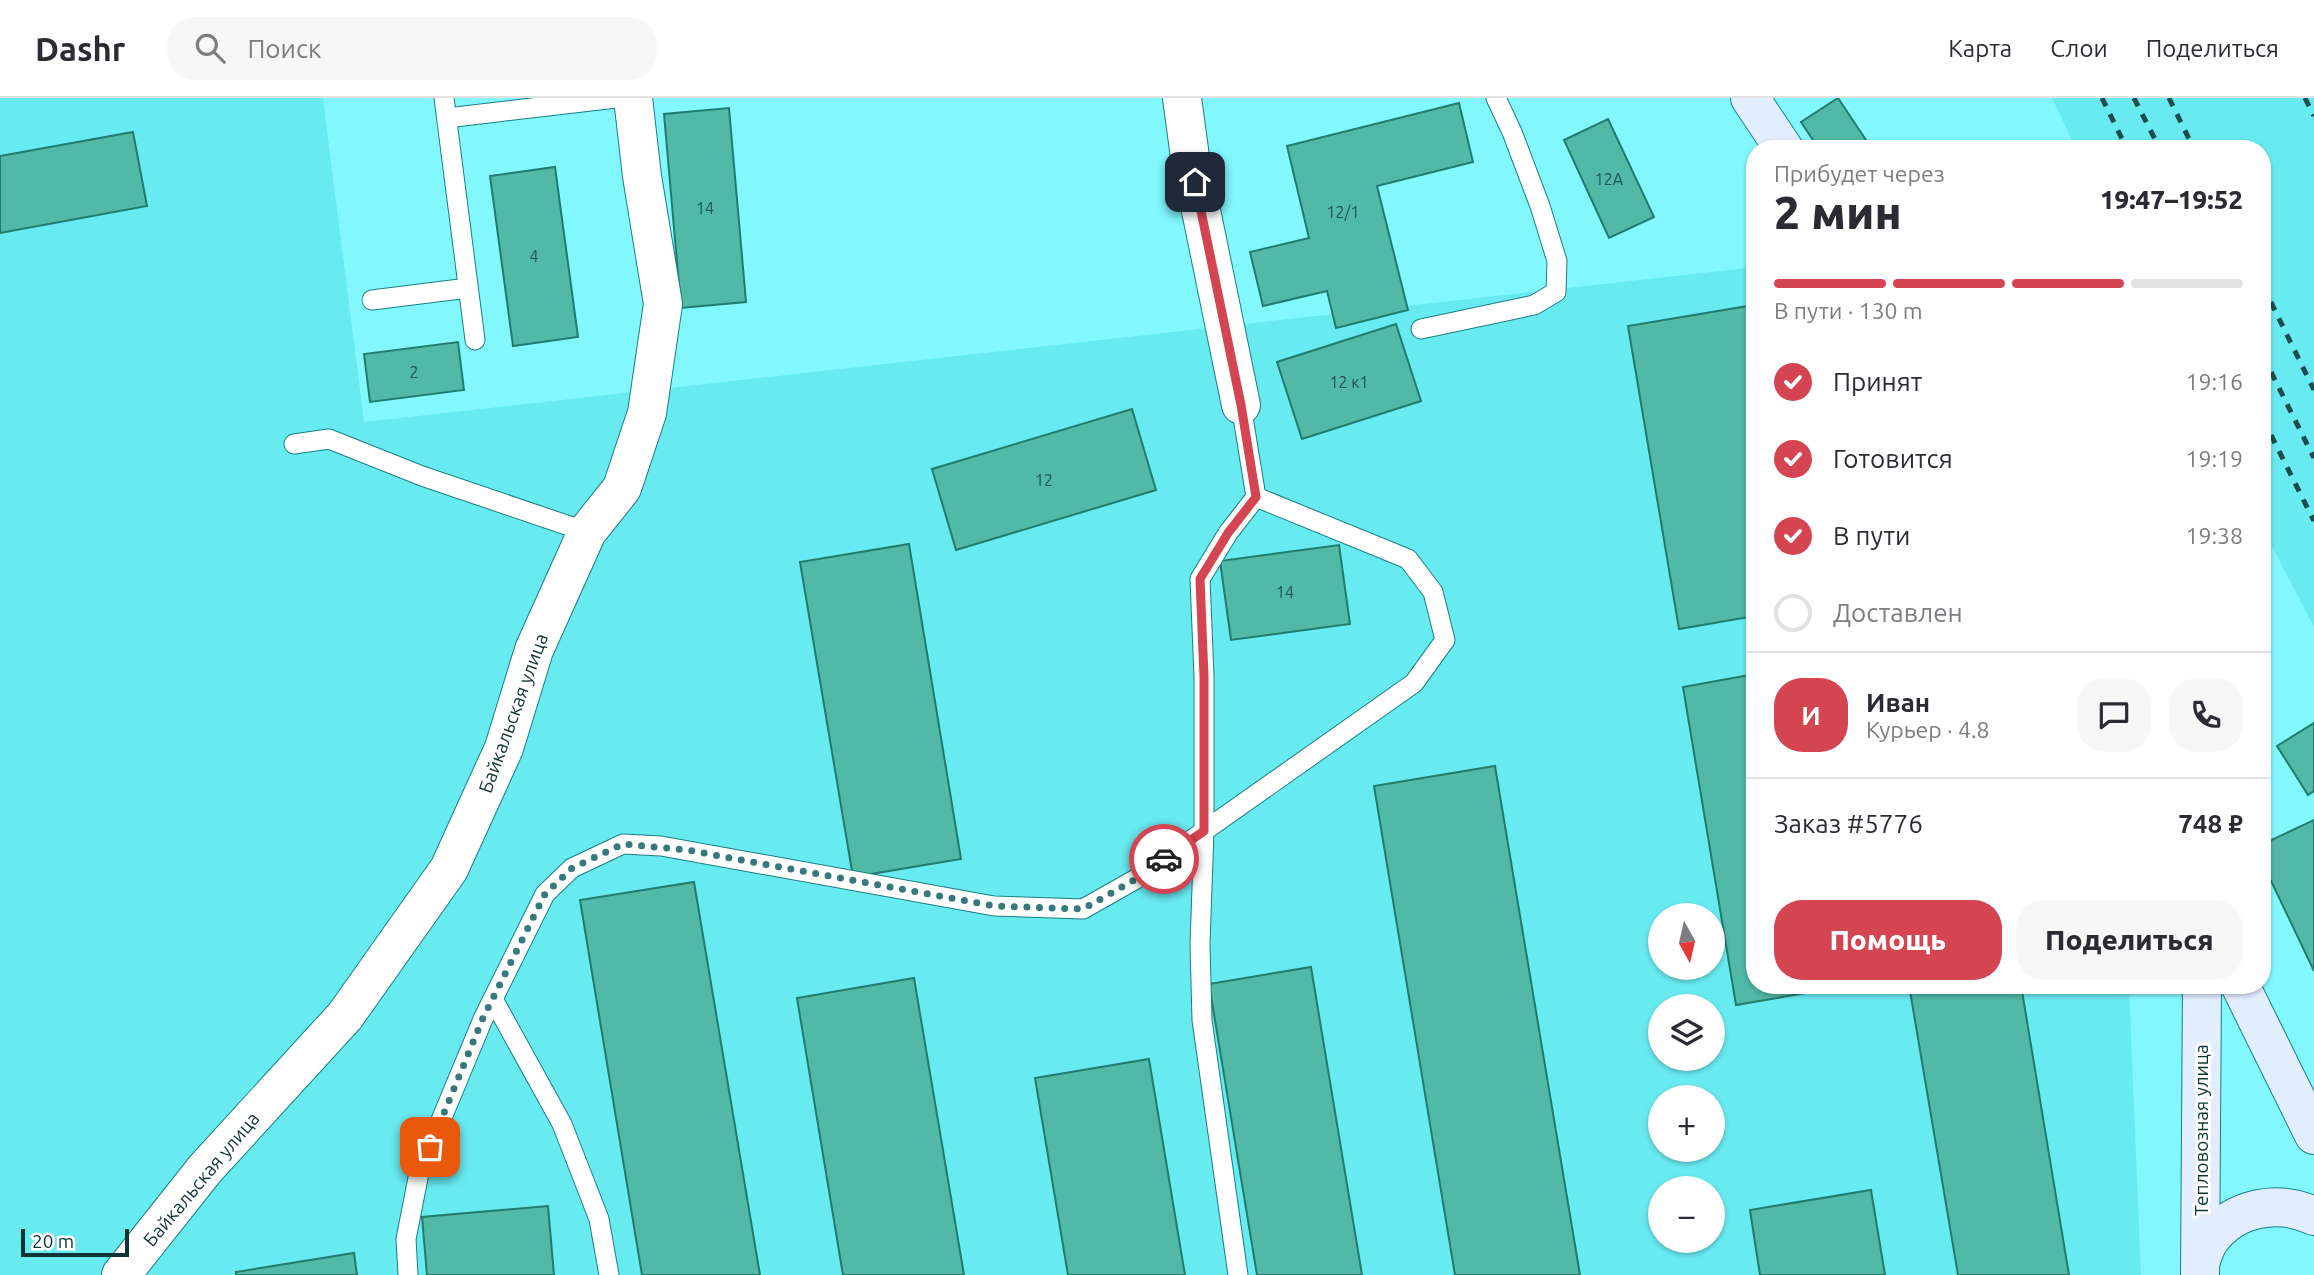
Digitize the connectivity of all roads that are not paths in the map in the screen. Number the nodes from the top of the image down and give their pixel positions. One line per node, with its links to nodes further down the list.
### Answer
1 (444, 98): 7 (lane)
2 (617, 98): 7 (lane)
3 (633, 98): 16 (street, Байкальская улица)
4 (1182, 98): 13 (street)
5 (1496, 98): 11 (lane)
6 (1751, 98): 8 (street)
7 (447, 118): 9 (lane)
8 (1778, 140)
9 (468, 288): 10 (lane); 12 (lane)
10 (372, 300)
11 (1421, 329)
12 (475, 340)
13 (1241, 405): 15 (lane)
14 (294, 444): 16 (lane)
15 (1256, 497): 17 (lane); 17 (lane)
16 (587, 531): 24 (street, Байкальская улица)
17 (1204, 831): 20 (lane); 27 (lane)
18 (2202, 994): 23 (street, Тепловозная улица)
19 (2244, 994): 21 (street)
20 (493, 999): 25 (lane); 26 (lane)
21 (2314, 1135)
22 (2314, 1216): 23 (street)
23 (2201, 1268)
24 (121, 1275)
25 (408, 1275)
26 (609, 1275)
27 (1238, 1275)

